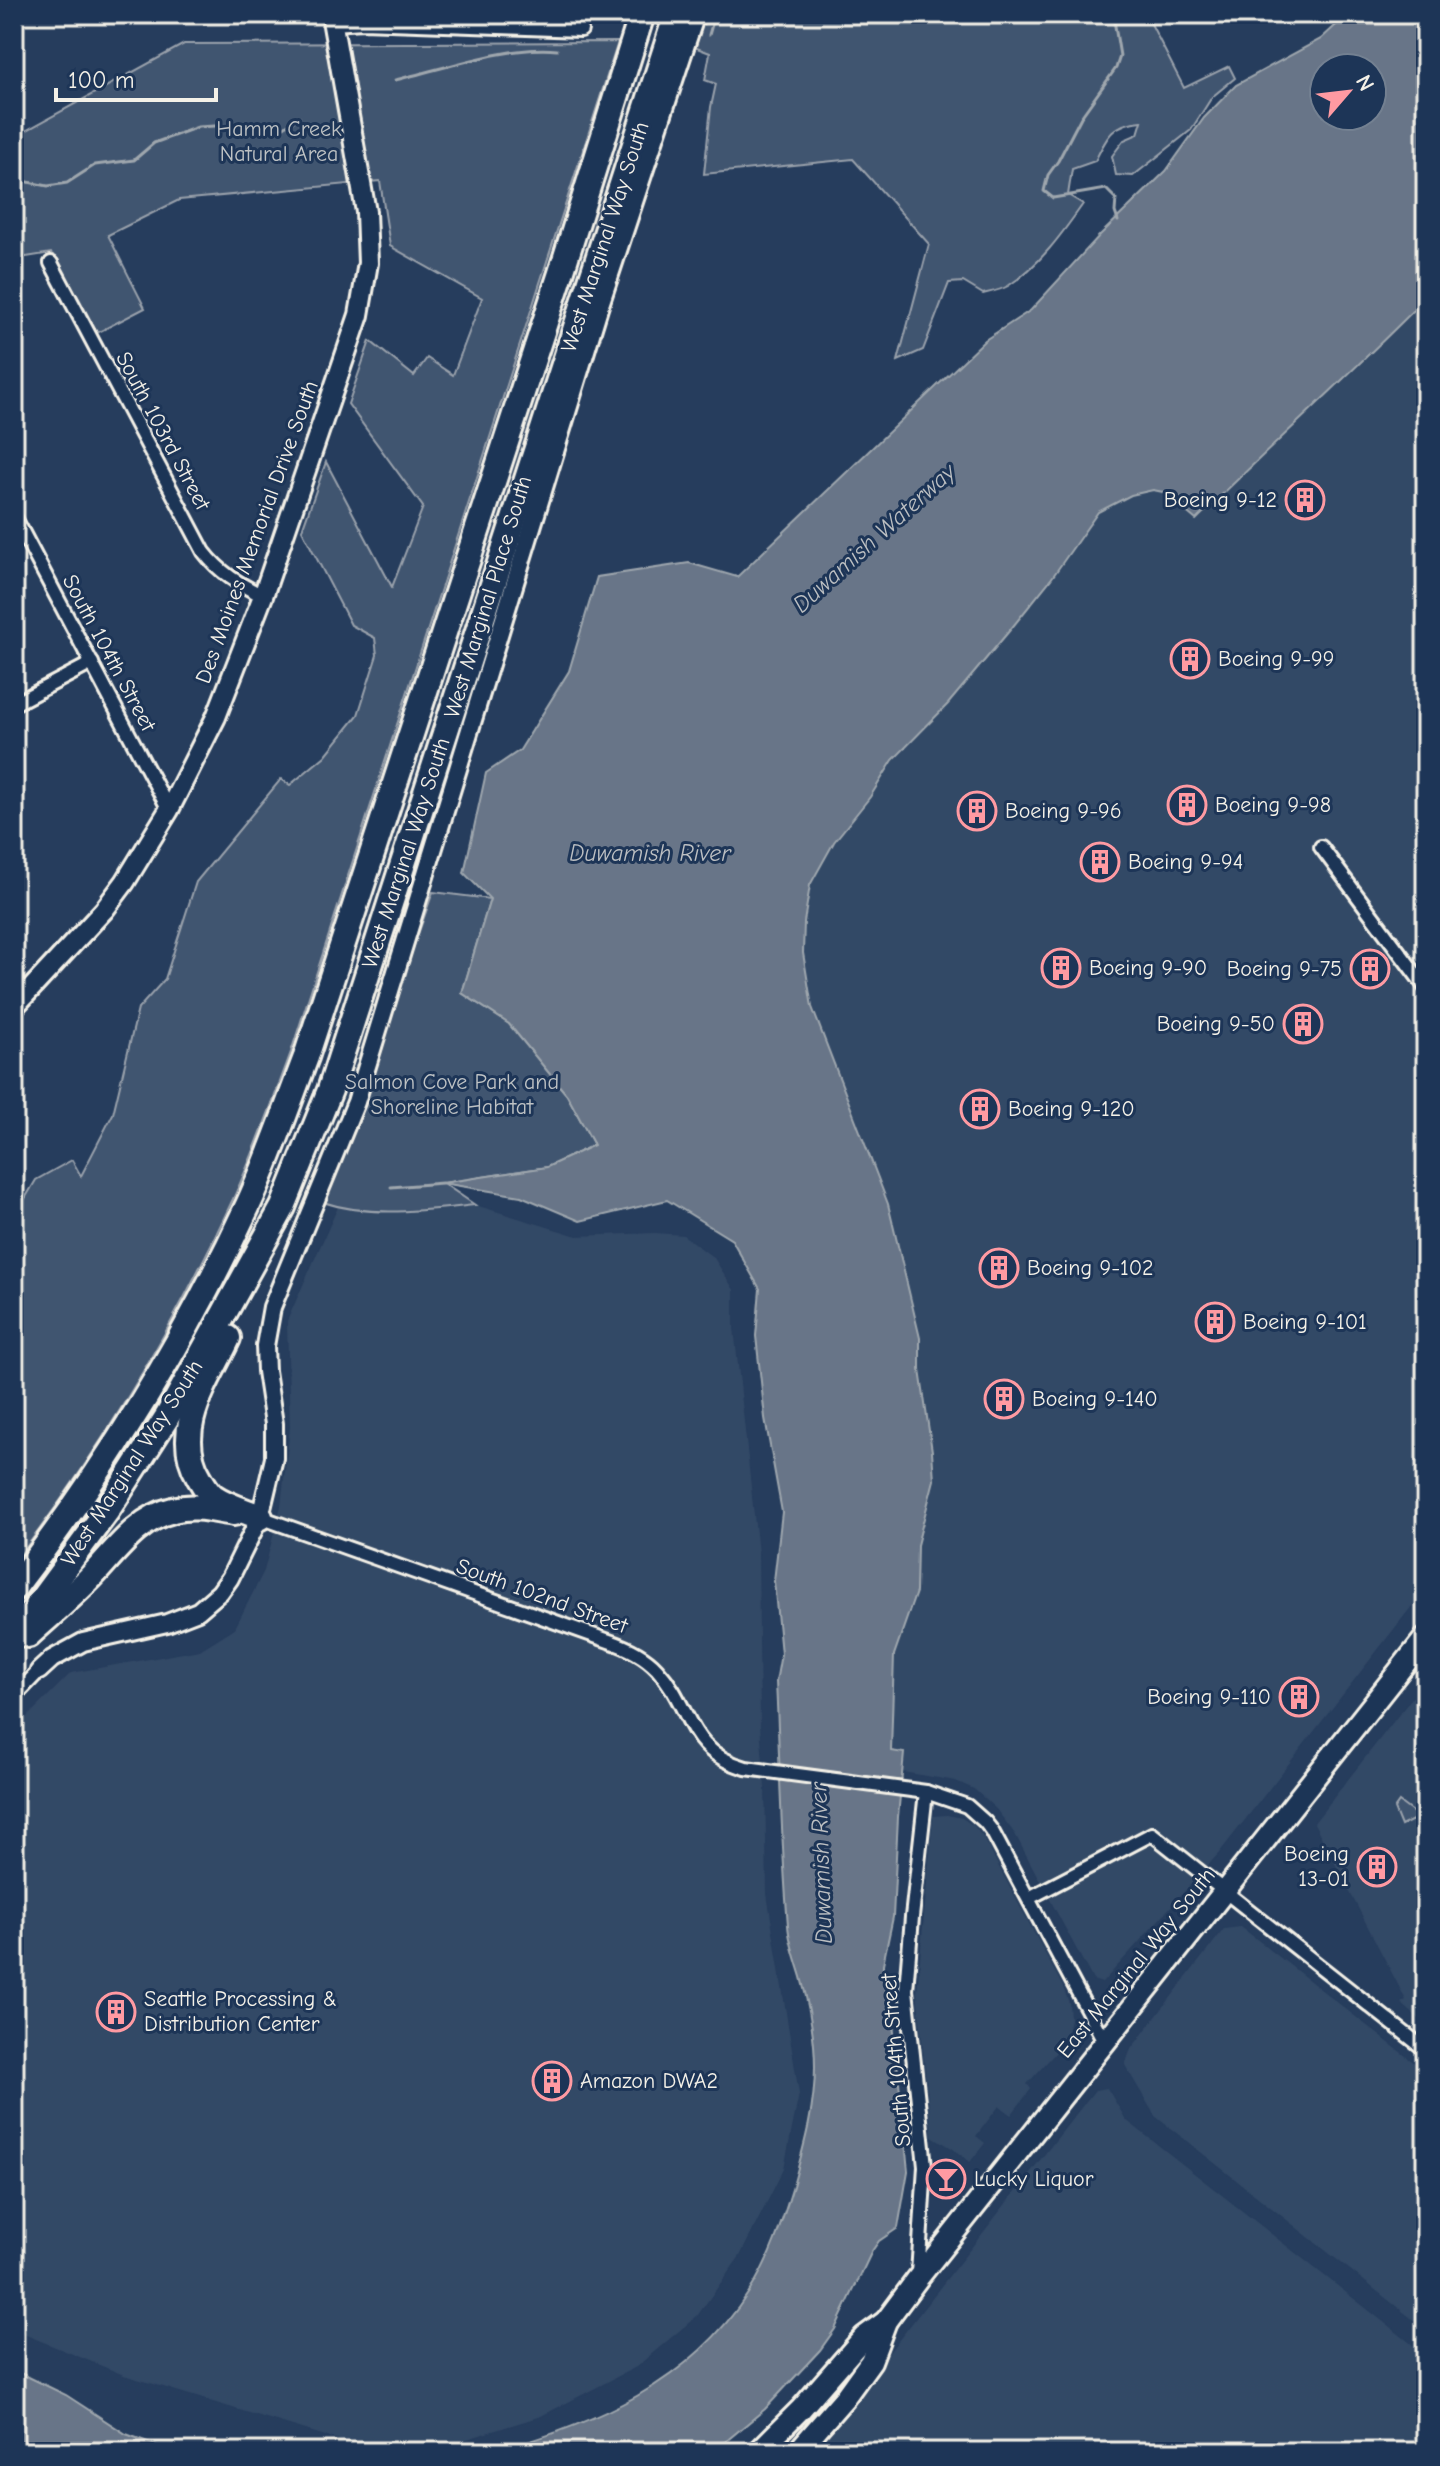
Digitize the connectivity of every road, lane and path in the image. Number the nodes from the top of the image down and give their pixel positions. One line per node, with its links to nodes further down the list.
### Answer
1 (642, 14): 17 (highway, West Marginal Way South)
2 (677, 14): 15 (highway, West Marginal Way South)
3 (696, 14): 16 (street, West Marginal Place South)
4 (332, 19): 5 (street); 8 (main road, Des Moines Memorial Drive South)
5 (581, 30)
6 (51, 263): 8 (street, South 103rd Street)
7 (16, 523): 9 (street, South 104th Street)
8 (263, 596): 11 (main road, Des Moines Memorial Drive South)
9 (92, 663): 10 (street); 11 (street, South 104th Street)
10 (14, 704)
11 (169, 810): 14 (main road, Des Moines Memorial Drive South)
12 (1321, 847): 13 (street)
13 (1426, 988)
14 (14, 1007)
15 (283, 1207): 16 (highway); 18 (highway, West Marginal Way South)
16 (260, 1517): 20 (highway); 21 (street, West Marginal Place South); 23 (street, South 102nd Street)
17 (14, 1588)
18 (14, 1637)
19 (1426, 1637): 24 (main road, East Marginal Way South)
20 (14, 1646)
21 (39, 1671): 22 (street)
22 (14, 1697)
23 (926, 1792): 25 (street, South 102nd Street); 28 (street, South 104th Street)
24 (1224, 1892): 25 (street); 26 (main road, East Marginal Way South); 27 (street)
25 (1029, 1898): 26 (street, South 102nd Street)
26 (1104, 2041): 28 (main road, East Marginal Way South)
27 (1426, 2050)
28 (918, 2278): 29 (main road, East Marginal Way South)
29 (886, 2321): 30 (main road, East Marginal Way South); 31 (main road, East Marginal Way South)
30 (758, 2452)
31 (797, 2452)

